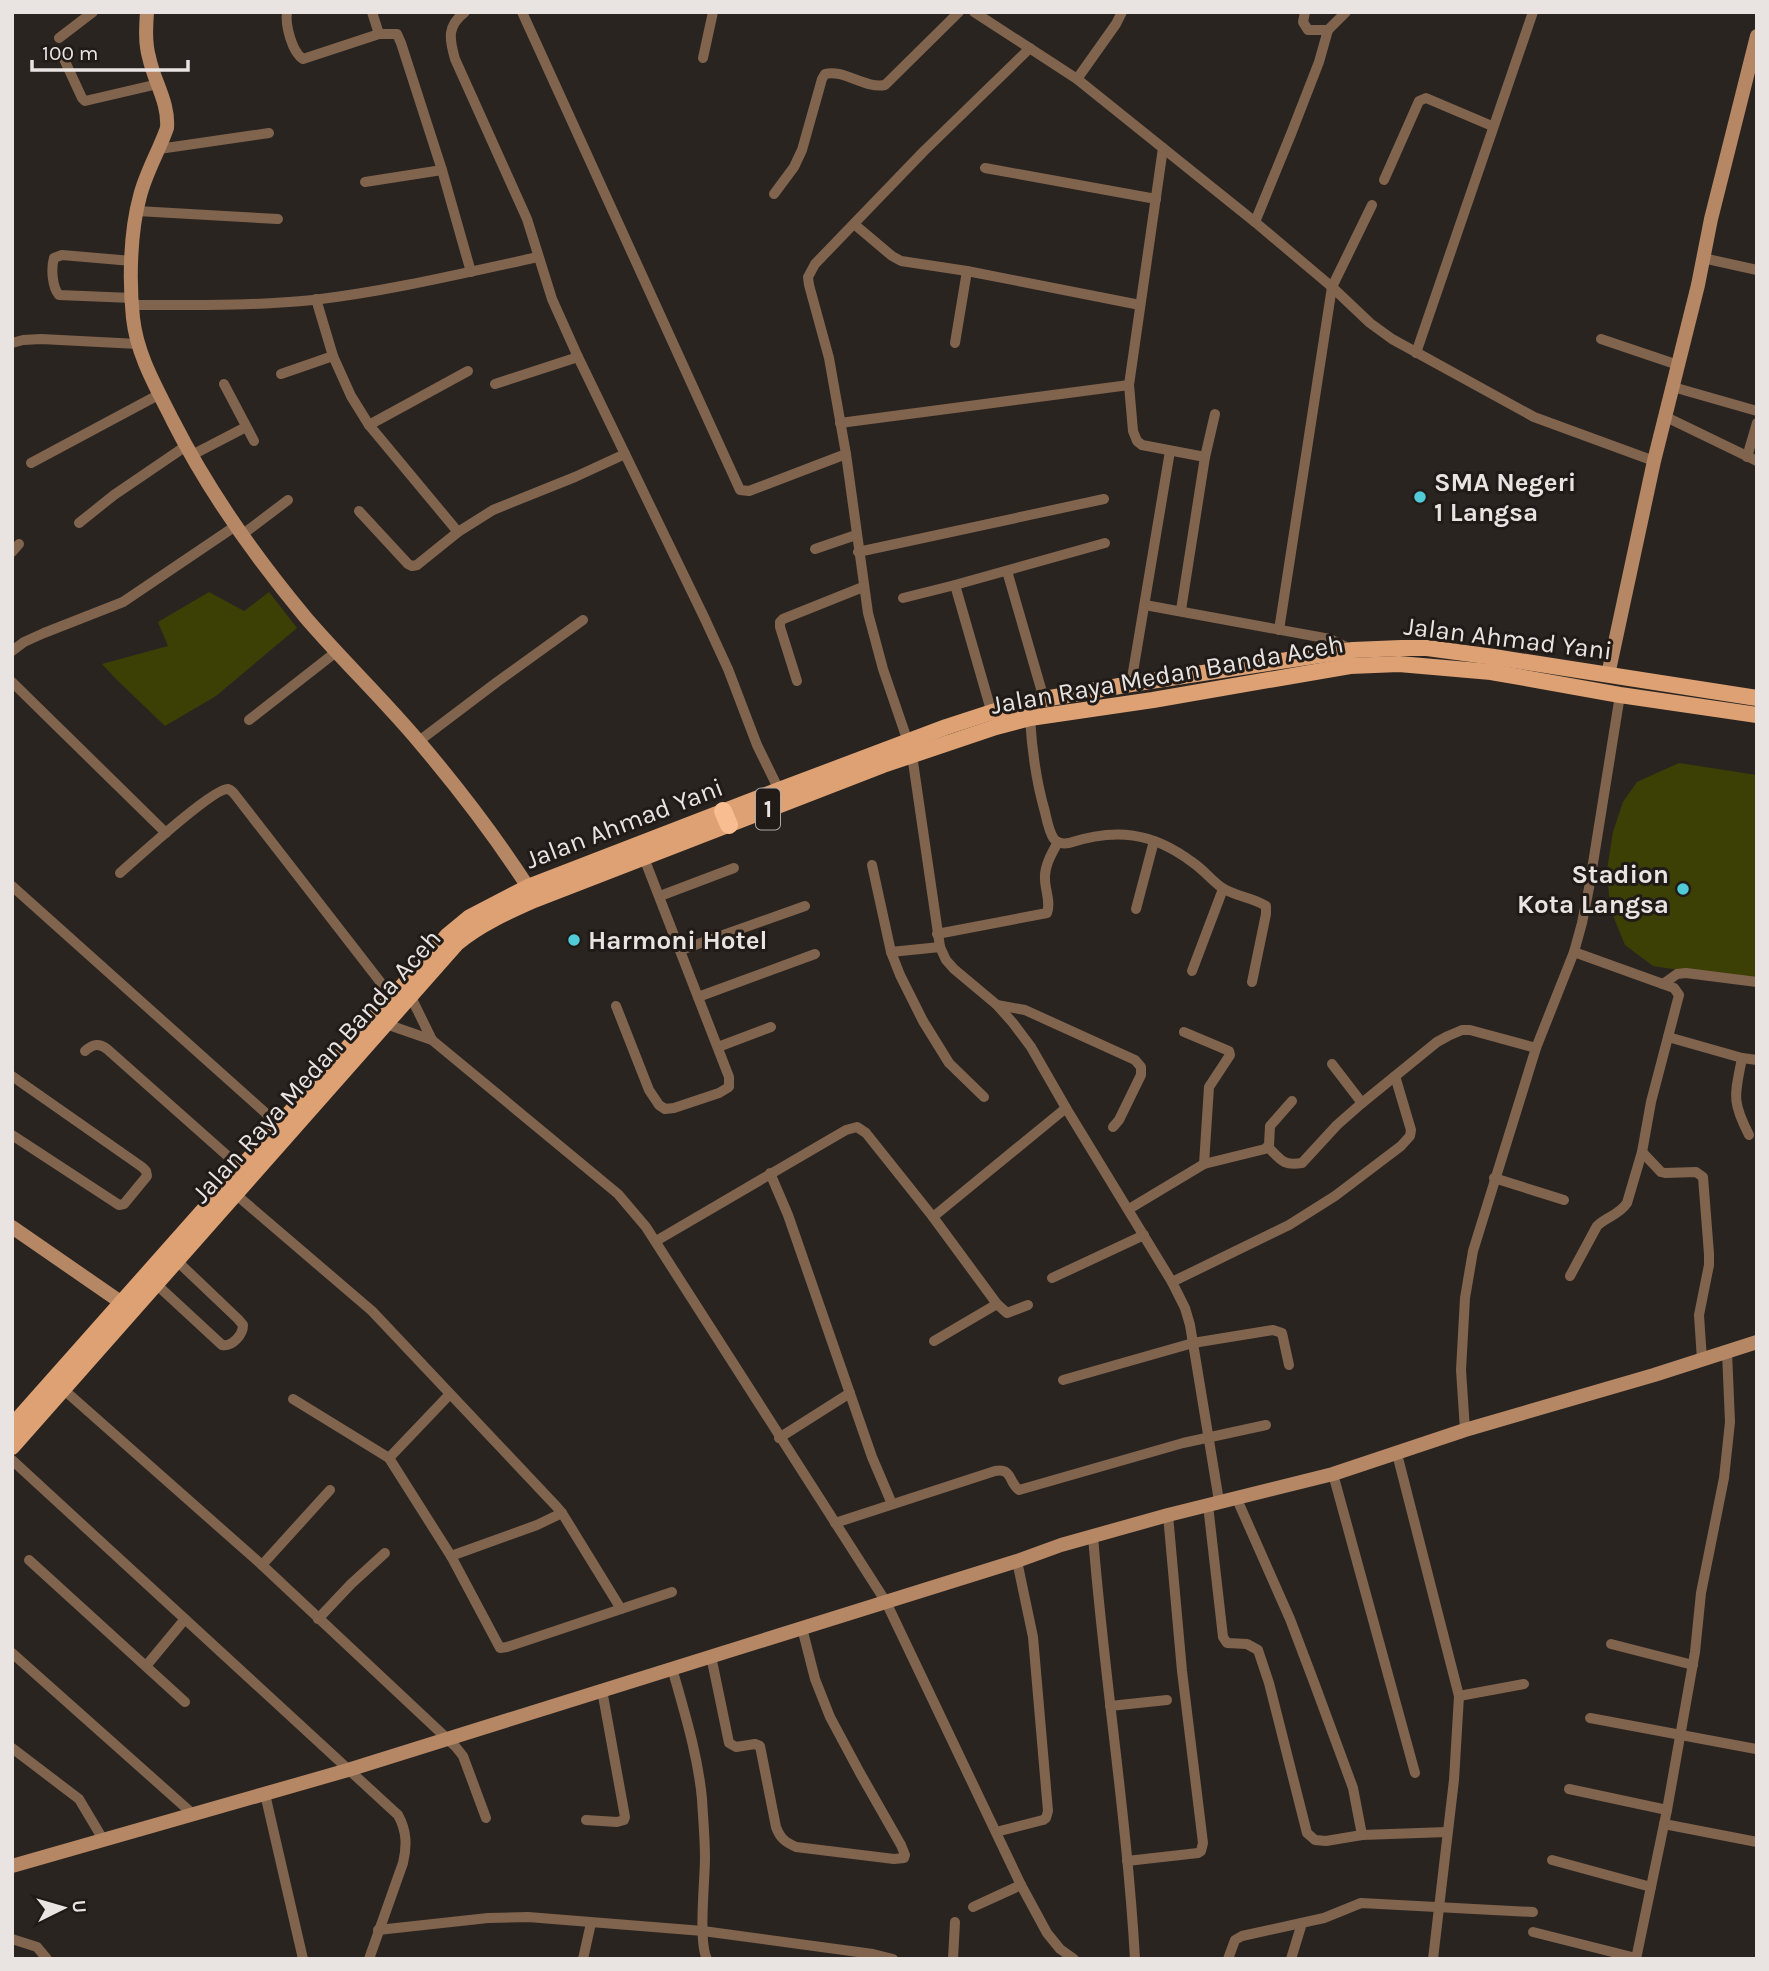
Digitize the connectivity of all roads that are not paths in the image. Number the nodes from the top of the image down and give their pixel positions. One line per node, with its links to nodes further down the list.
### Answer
1 (93, 12): 17 (street)
2 (147, 12): 22 (main road)
3 (287, 12): 15 (street)
4 (372, 12): 15 (street)
5 (465, 12): 39 (street)
6 (522, 12): 75 (street)
7 (713, 12): 20 (street)
8 (959, 12): 32 (street)
9 (1122, 12): 21 (street)
10 (1305, 12): 14 (street)
11 (1346, 12): 14 (street)
12 (1533, 12): 24 (street)
13 (982, 14): 18 (street)
14 (1328, 30): 37 (street)
15 (379, 34): 29 (street)
16 (1757, 36): 23 (main road)
17 (60, 38)
18 (1030, 48): 21 (street); 38 (street)
19 (63, 57): 22 (street)
20 (704, 58)
21 (1077, 79): 26 (street)
22 (158, 84): 27 (main road)
23 (1751, 87): 40 (main road)
24 (1492, 126): 30 (street); 53 (street)
25 (269, 133): 27 (street)
26 (1163, 148): 33 (street); 37 (street)
27 (159, 149): 35 (main road)
28 (985, 168): 33 (street)
29 (442, 170): 31 (street); 44 (street)
30 (1384, 180)
31 (365, 182)
32 (774, 194)
33 (1156, 199): 48 (street)
34 (1373, 205): 45 (street)
35 (137, 211): 36 (street); 41 (main road)
36 (278, 219)
37 (1255, 222): 45 (street)
38 (854, 224): 43 (street); 67 (street)
39 (538, 257): 44 (street); 55 (street)
40 (1703, 258): 42 (street); 56 (main road)
41 (132, 261): 47 (main road); 47 (street)
42 (1757, 270)
43 (968, 271): 48 (street); 51 (street)
44 (471, 272): 46 (street)
45 (1332, 287): 53 (street); 97 (street)
46 (316, 299): 47 (street); 54 (street)
47 (132, 302): 52 (main road)
48 (1140, 305): 61 (street)
49 (1601, 340): 56 (street)
50 (12, 343): 52 (street)
51 (955, 343)
52 (138, 344): 63 (main road)
53 (1416, 353): 78 (street)
54 (333, 356): 58 (street); 69 (street)
55 (578, 357): 60 (street); 74 (street)
56 (1678, 365): 62 (main road)
57 (468, 371): 69 (street)
58 (281, 374)
59 (223, 384): 70 (street)
60 (495, 384)
61 (1129, 385): 67 (street); 73 (street)
62 (1673, 387): 64 (street); 66 (main road)
63 (160, 394): 72 (main road); 79 (street)
64 (1757, 411)
65 (1215, 414): 76 (street)
66 (1664, 416): 77 (street); 78 (main road)
67 (841, 423): 75 (street)
68 (1757, 423): 77 (street)
69 (369, 425): 85 (street)
70 (246, 427): 71 (street); 72 (street)
71 (254, 441)
72 (189, 450): 83 (street); 84 (main road)
73 (1170, 451): 76 (street); 94 (street)
74 (625, 454): 85 (street); 114 (street)
75 (846, 454): 86 (street)
76 (1205, 457): 95 (street)
77 (1752, 459)
78 (1654, 461): 101 (main road)
79 (31, 463)
80 (1104, 499): 89 (street)
81 (288, 500): 84 (street)
82 (359, 511): 85 (street)
83 (79, 523)
84 (240, 529): 99 (street); 100 (main road)
85 (458, 532)
86 (856, 535): 88 (street); 89 (street)
87 (1105, 543): 90 (street)
88 (815, 549)
89 (858, 552): 92 (street)
90 (1007, 571): 91 (street); 107 (street)
91 (956, 585): 93 (street); 111 (street)
92 (863, 587): 102 (street); 113 (street)
93 (903, 598)
94 (1145, 605): 95 (street); 104 (street)
95 (1181, 610): 97 (street)
96 (583, 620): 112 (street)
97 (1279, 630): 98 (street)
98 (1353, 650): 101 (main road, Jalan Ahmad Yani / 1); 104 (main road, Jalan Ahmad Yani / 1)
99 (12, 651)
100 (336, 652): 110 (street); 112 (main road)
101 (1608, 675): 106 (main road, Jalan Ahmad Yani / 1)
102 (797, 681)
103 (12, 682): 116 (street)
104 (1131, 684): 107 (main road, Jalan Ahmad Yani / 1)
105 (1620, 695): 108 (main road, Jalan Raya Medan Banda Aceh / 1); 109 (main road, Jalan Raya Medan Banda Aceh / 1); 133 (street)
106 (1757, 698)
107 (1044, 699): 111 (main road, Jalan Ahmad Yani / 1)
108 (1757, 715)
109 (1030, 718): 111 (main road, Jalan Raya Medan Banda Aceh / 1); 118 (street)
110 (249, 720)
111 (994, 720): 113 (main road, Jalan Ahmad Yani / 1)
112 (419, 741): 124 (main road)
113 (910, 748): 114 (main road, Jalan Ahmad Yani / 1); 115 (main road, Jalan Raya Medan Banda Aceh / 1); 129 (street)
114 (779, 789): 115 (main road, Jalan Ahmad Yani / 1)
115 (726, 818): 119 (main road, Jalan Raya Medan Banda Aceh / 1); 124 (main road, Jalan Ahmad Yani / 1)
116 (166, 833): 122 (street); 140 (street)
117 (1154, 841): 118 (street); 125 (street); 128 (street)
118 (1058, 842): 129 (street)
119 (644, 859): 126 (street); 139 (main road, Jalan Raya Medan Banda Aceh / 1)
120 (872, 866): 132 (street)
121 (734, 868): 126 (street)
122 (120, 873)
123 (12, 886): 161 (street)
124 (528, 887): 140 (main road, Jalan Ahmad Yani / 1)
125 (1223, 889): 135 (street); 136 (street)
126 (660, 896): 131 (street)
127 (805, 906): 131 (street)
128 (1136, 909)
129 (937, 934): 130 (street)
130 (940, 947): 132 (street); 142 (street)
131 (681, 950): 141 (street)
132 (891, 951): 157 (street)
133 (1574, 952): 138 (street); 150 (street)
134 (815, 954): 141 (street)
135 (1192, 971)
136 (1252, 982)
137 (1757, 982): 138 (street)
138 (1663, 984): 147 (street)
139 (410, 995): 144 (main road, Jalan Raya Medan Banda Aceh / 1); 148 (street)
140 (392, 997): 161 (main road, Jalan Ahmad Yani / 1)
141 (698, 998): 149 (street)
142 (997, 1005): 160 (street); 162 (street)
143 (616, 1006): 149 (street)
144 (386, 1024): 148 (street); 171 (main road, Jalan Raya Medan Banda Aceh / 1)
145 (771, 1027): 149 (street)
146 (1184, 1032): 167 (street)
147 (1668, 1037): 152 (street); 166 (street)
148 (432, 1040): 177 (street)
149 (718, 1047)
150 (1536, 1048): 156 (street); 170 (street)
151 (85, 1051): 168 (street)
152 (1742, 1058): 153 (street); 164 (street)
153 (1757, 1060)
154 (1332, 1064): 159 (street)
155 (12, 1076): 163 (street)
156 (1395, 1076): 159 (street); 181 (street)
157 (984, 1097)
158 (1292, 1101): 165 (street)
159 (1362, 1103): 165 (street)
160 (1066, 1108): 173 (street); 174 (street)
161 (278, 1125): 168 (main road, Jalan Ahmad Yani / 1)
162 (1113, 1127)
163 (12, 1135)
164 (1749, 1135)
165 (1268, 1147): 167 (street)
166 (1642, 1152): 179 (street); 190 (street)
167 (1204, 1164): 173 (street)
168 (240, 1167): 171 (main road, Jalan Ahmad Yani / 1)
169 (769, 1174): 174 (street); 177 (street); 194 (street)
170 (1494, 1178): 172 (street); 199 (street)
171 (230, 1189): 178 (main road, Jalan Raya Medan Banda Aceh / 1); 183 (main road, Jalan Ahmad Yani / 1); 195 (street)
172 (1564, 1200)
173 (1129, 1209): 176 (street)
174 (933, 1217): 184 (street)
175 (12, 1227): 183 (main road)
176 (1144, 1235): 180 (street); 181 (street)
177 (656, 1241): 201 (street)
178 (176, 1260): 182 (main road, Jalan Raya Medan Banda Aceh / 1); 182 (street)
179 (1570, 1276)
180 (1052, 1278)
181 (1172, 1282): 188 (street)
182 (156, 1284): 193 (main road, Jalan Raya Medan Banda Aceh / 1)
183 (122, 1303): 197 (main road, Jalan Ahmad Yani / 1)
184 (998, 1304): 185 (street); 186 (street)
185 (1027, 1305)
186 (934, 1341)
187 (1757, 1342): 189 (main road)
188 (1193, 1343): 191 (street); 192 (street); 200 (street)
189 (1727, 1352): 190 (main road); 229 (street)
190 (1702, 1360): 199 (main road)
191 (1289, 1365)
192 (1063, 1380)
193 (63, 1389): 202 (main road, Jalan Raya Medan Banda Aceh / 1); 219 (street)
194 (850, 1392): 201 (street); 210 (street)
195 (450, 1394): 204 (street); 211 (street)
196 (293, 1399): 204 (street)
197 (14, 1419)
198 (1266, 1425): 200 (street)
199 (1465, 1430): 203 (main road)
200 (1207, 1436): 209 (street); 210 (street)
201 (779, 1438): 213 (street)
202 (12, 1447)
203 (1397, 1454): 206 (main road); 234 (street)
204 (389, 1458): 216 (street)
205 (12, 1460): 223 (street)
206 (1333, 1474): 208 (main road); 244 (street)
207 (330, 1490): 219 (street)
208 (1236, 1497): 209 (main road); 254 (street)
209 (1213, 1503): 212 (main road); 254 (street)
210 (892, 1504): 213 (street)
211 (562, 1513): 216 (street); 222 (street)
212 (1168, 1515): 214 (main road); 258 (street)
213 (835, 1523): 221 (street)
214 (1093, 1536): 218 (main road); 237 (street)
215 (384, 1553): 224 (street)
216 (451, 1556): 222 (street)
217 (29, 1560): 230 (street)
218 (1017, 1561): 221 (main road); 252 (street)
219 (262, 1565): 224 (street)
220 (672, 1592): 222 (street)
221 (886, 1602): 225 (main road); 252 (street)
222 (621, 1609)
223 (185, 1619): 230 (street); 243 (street)
224 (318, 1619): 240 (street)
225 (802, 1628): 228 (main road); 228 (street)
226 (1611, 1644): 229 (street)
227 (12, 1653): 248 (street)
228 (711, 1656): 231 (main road)
229 (1693, 1665): 239 (street)
230 (146, 1666): 236 (street)
231 (672, 1668): 233 (main road); 269 (street)
232 (1524, 1684): 234 (street)
233 (602, 1690): 240 (main road); 250 (street)
234 (1458, 1696): 253 (street)
235 (1167, 1700): 237 (street)
236 (185, 1702)
237 (1110, 1706): 258 (street)
238 (1590, 1718): 239 (street)
239 (1680, 1735): 242 (street); 247 (street)
240 (447, 1739): 243 (main road); 249 (street)
241 (12, 1748): 255 (street)
242 (1756, 1749)
243 (348, 1770): 246 (main road); 268 (street)
244 (1415, 1773)
245 (1570, 1789): 247 (street)
246 (265, 1794): 248 (main road); 274 (street)
247 (1667, 1810): 251 (street)
248 (194, 1815): 255 (main road)
249 (486, 1818)
250 (586, 1819)
251 (1664, 1824): 256 (street); 261 (street)
252 (996, 1832): 260 (street)
253 (1447, 1832): 254 (street); 263 (street)
254 (1362, 1835)
255 (104, 1841): 259 (main road)
256 (1757, 1842)
257 (1552, 1860): 261 (street)
258 (1127, 1861): 281 (street)
259 (12, 1866)
260 (1021, 1885): 262 (street); 272 (street)
261 (1651, 1886): 285 (street)
262 (973, 1907)
263 (1439, 1907): 264 (street); 267 (street); 284 (street)
264 (1533, 1912)
265 (955, 1922): 279 (street)
266 (591, 1923): 268 (street); 269 (street); 276 (street)
267 (1302, 1923): 282 (street); 283 (street)
268 (378, 1930): 275 (street)
269 (703, 1931): 277 (street); 278 (street)
270 (1533, 1933): 285 (street)
271 (12, 1939): 273 (street)
272 (1058, 1954): 280 (street)
273 (47, 1959)
274 (303, 1959)
275 (369, 1959)
276 (583, 1959)
277 (707, 1959)
278 (893, 1959)
279 (953, 1959)
280 (1074, 1959)
281 (1135, 1959)
282 (1228, 1959)
283 (1291, 1959)
284 (1433, 1959)
285 (1636, 1959)

